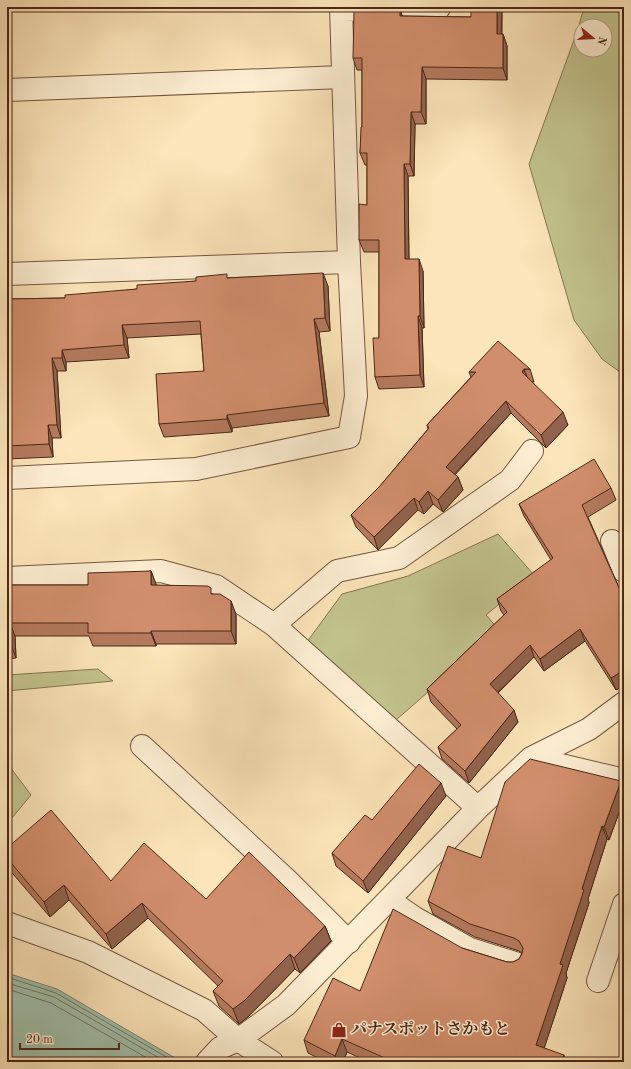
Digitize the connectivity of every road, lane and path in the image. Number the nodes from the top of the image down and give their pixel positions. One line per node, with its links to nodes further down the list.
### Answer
1 (439, 8): 2 (street)
2 (342, 9): 3 (street)
3 (343, 77): 4 (street); 5 (street)
4 (7, 90)
5 (349, 262): 6 (street); 8 (street)
6 (7, 274)
7 (532, 451): 12 (street)
8 (7, 478)
9 (612, 541): 10 (street)
10 (624, 571)
11 (7, 578): 12 (street)
12 (274, 625): 17 (street)
13 (624, 703): 15 (street)
14 (142, 746): 21 (street)
15 (531, 758): 16 (street); 17 (street)
16 (624, 782)
17 (478, 808): 18 (street)
18 (389, 900): 21 (street); 22 (street)
19 (624, 904): 23 (street)
20 (7, 923): 24 (street)
21 (348, 942): 24 (street)
22 (515, 963)
23 (598, 982)
24 (222, 1050): 25 (street)
25 (272, 1062)

